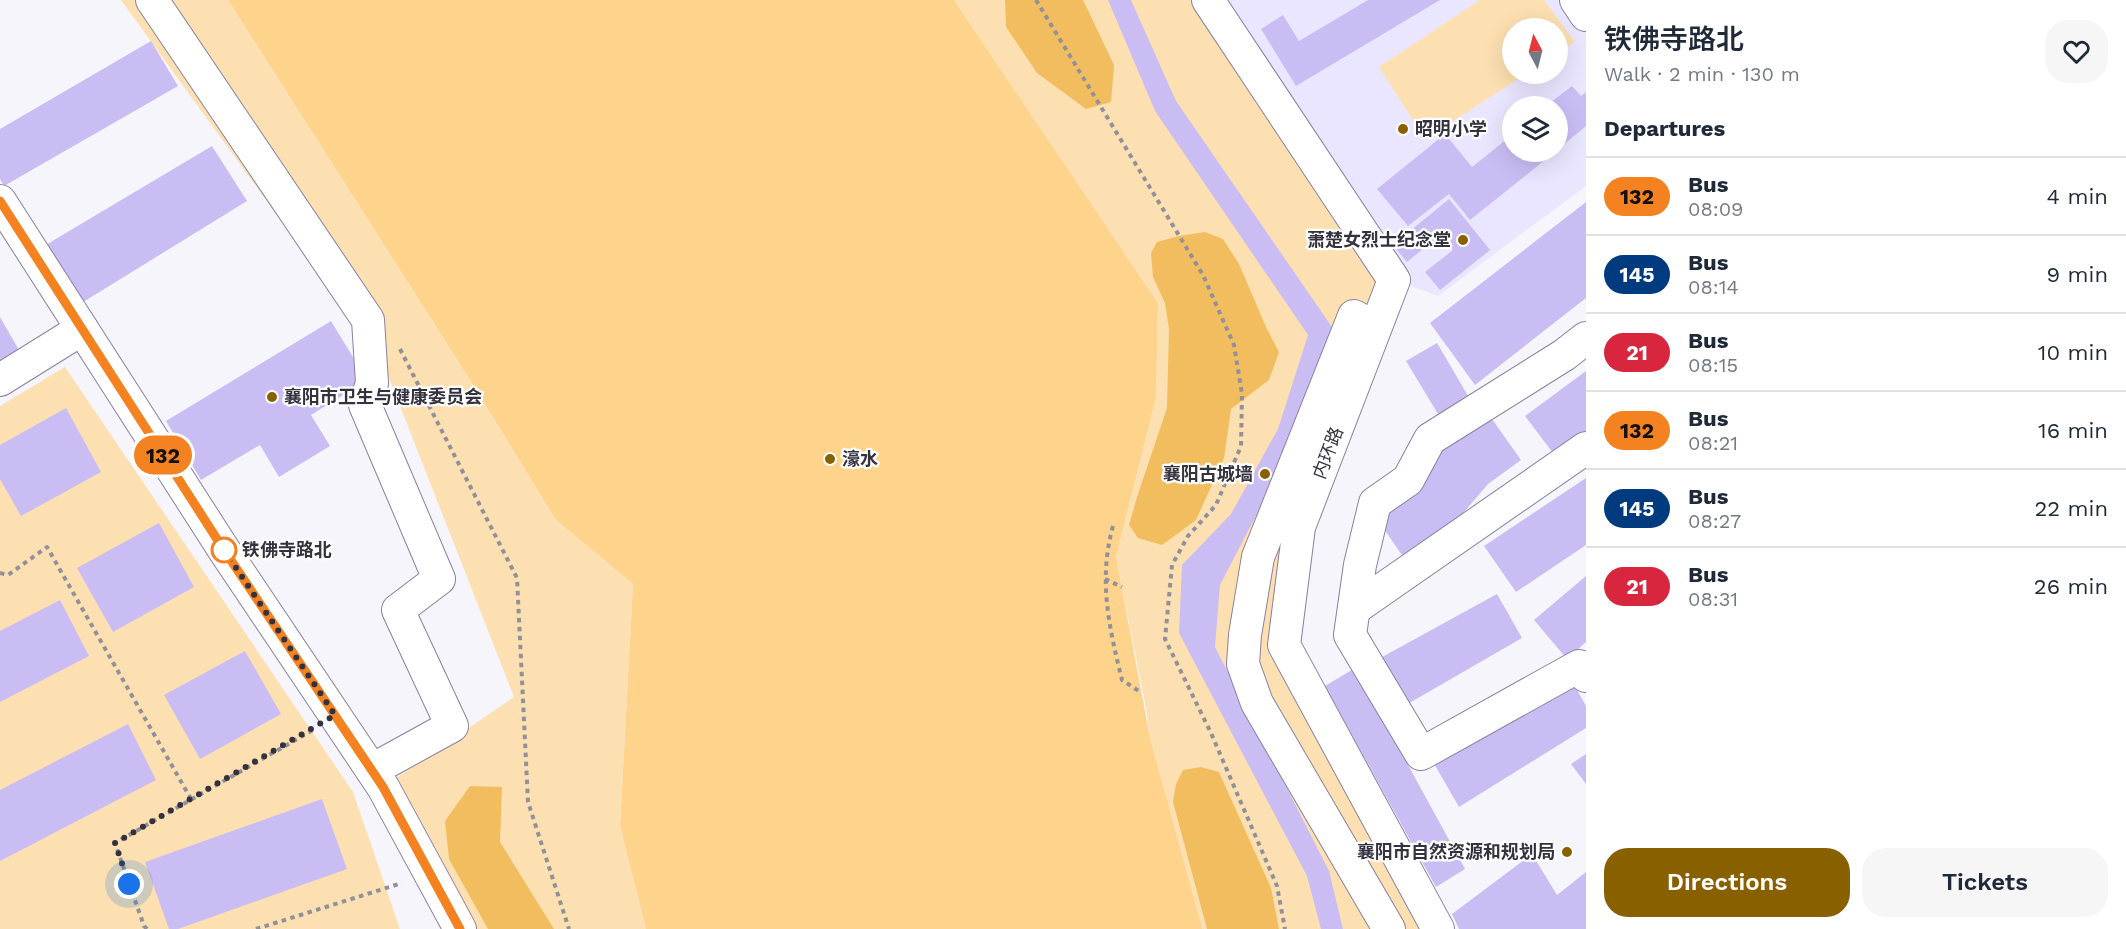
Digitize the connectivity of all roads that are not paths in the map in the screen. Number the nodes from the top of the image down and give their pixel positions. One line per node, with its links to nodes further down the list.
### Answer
1 (152, 0): 13 (street)
2 (1208, 0): 6 (street, 内环路)
3 (1576, 0): 4 (street)
4 (1586, 15)
5 (0, 201): 7 (street)
6 (1375, 328): 15 (street); 16 (street, 内环路)
7 (82, 329): 9 (street); 13 (street)
8 (1586, 338): 11 (street)
9 (0, 380)
10 (1586, 448): 11 (street)
11 (1354, 609): 12 (street)
12 (1586, 676)
13 (372, 770): 14 (street)
14 (449, 926)
15 (1389, 929)
16 (1438, 929)

